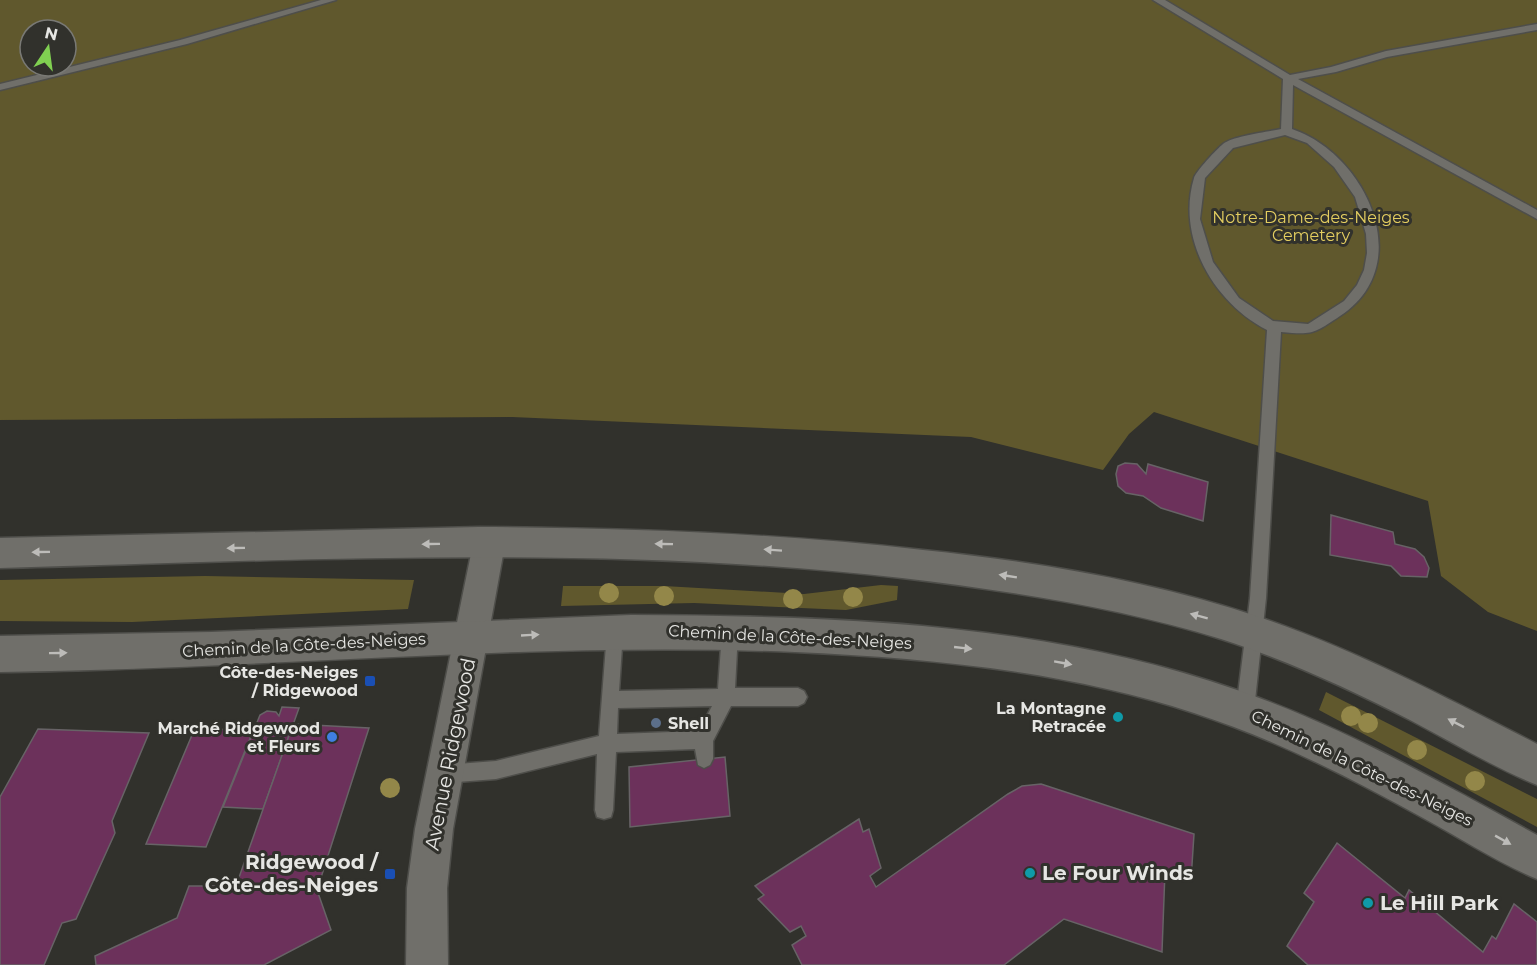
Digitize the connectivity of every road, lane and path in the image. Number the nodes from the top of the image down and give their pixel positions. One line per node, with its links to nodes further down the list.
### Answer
1 (331, 0): 5 (lane)
2 (1158, 0): 4 (lane)
3 (1537, 27): 4 (lane)
4 (1288, 78): 6 (lane); 7 (lane)
5 (0, 87)
6 (1286, 130): 8 (lane); 8 (lane)
7 (1537, 215)
8 (1274, 330): 13 (lane)
9 (489, 544): 10 (main road, one-way to 10); 13 (main road, one-way to 9); 14 (street, Avenue Ridgewood)
10 (0, 553)
11 (615, 632): 12 (main road, Chemin de la Côte-des-Neiges); 14 (main road, Chemin de la Côte-des-Neiges, one-way to 11); 18 (lane)
12 (730, 632): 16 (lane); 19 (main road, Chemin de la Côte-des-Neiges, one-way to 19)
13 (1255, 633): 19 (lane); 23 (main road, one-way to 13)
14 (472, 638): 15 (main road, Chemin de la Côte-des-Neiges, one-way to 14); 24 (street, Avenue Ridgewood)
15 (0, 654)
16 (726, 697): 17 (lane); 18 (lane); 20 (lane)
17 (798, 697)
18 (610, 700): 21 (lane)
19 (1245, 710): 26 (main road, Chemin de la Côte-des-Neiges, one-way to 26)
20 (704, 740): 21 (lane); 22 (lane)
21 (607, 743): 24 (lane); 25 (lane)
22 (704, 759)
23 (1537, 765)
24 (444, 774): 27 (street, Avenue Ridgewood)
25 (604, 810)
26 (1537, 858)
27 (427, 965)

